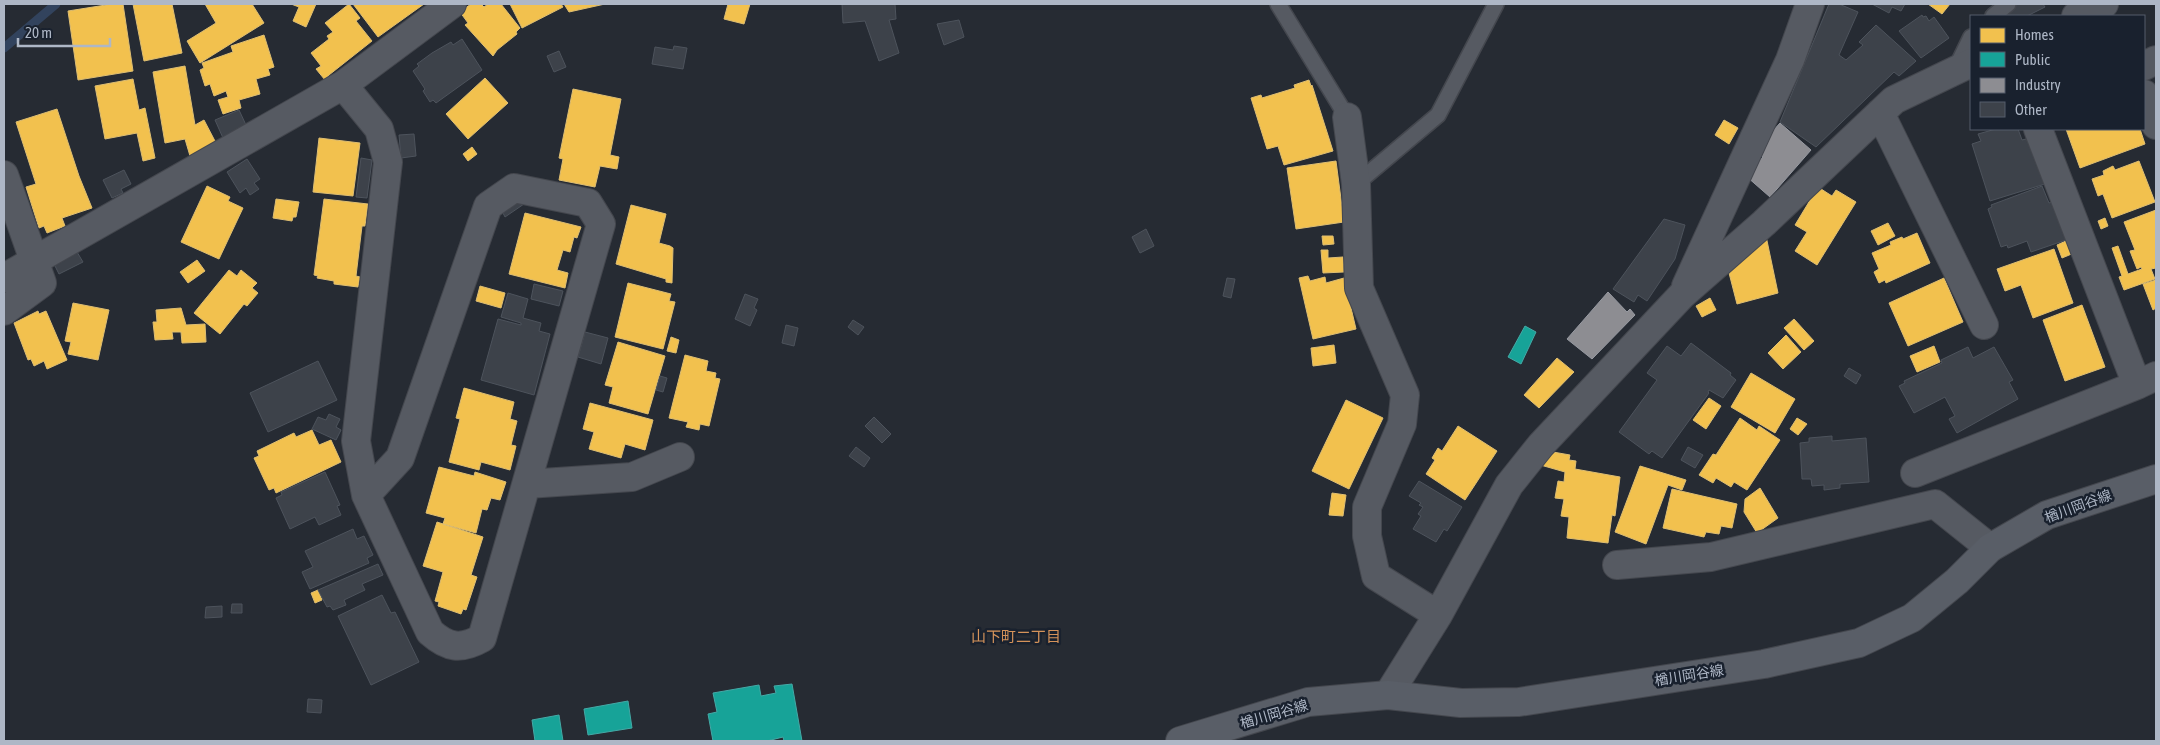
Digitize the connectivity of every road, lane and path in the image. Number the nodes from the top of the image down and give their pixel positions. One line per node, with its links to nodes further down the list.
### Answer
1 (452, 4): 11 (street)
2 (1278, 4): 14 (lane)
3 (1496, 4): 18 (lane)
4 (1810, 4): 21 (street)
5 (2008, 4): 7 (lane)
6 (2104, 4): 8 (street)
7 (1995, 15)
8 (2078, 15)
9 (1970, 41): 10 (lane)
10 (1963, 67): 13 (street)
11 (343, 85): 19 (street); 29 (street)
12 (2145, 97): 15 (street)
13 (1880, 113): 21 (street); 23 (street)
14 (1347, 117): 18 (street)
15 (2156, 125)
16 (2038, 130): 24 (street)
17 (4, 175): 19 (street)
18 (1356, 184): 32 (street)
19 (35, 262): 20 (street); 22 (street)
20 (4, 278)
21 (1682, 295): 32 (street)
22 (4, 311)
23 (1984, 326)
24 (2147, 380): 26 (street)
25 (680, 456): 28 (street)
26 (1915, 473)
27 (2156, 479): 30 (main road, 楢川岡谷線)
28 (527, 484): 29 (street); 29 (street)
29 (366, 495)
30 (1990, 548): 31 (street); 33 (main road, 楢川岡谷線)
31 (1617, 565)
32 (1438, 615): 33 (street)
33 (1388, 695): 34 (main road, 楢川岡谷線)
34 (1180, 741)

